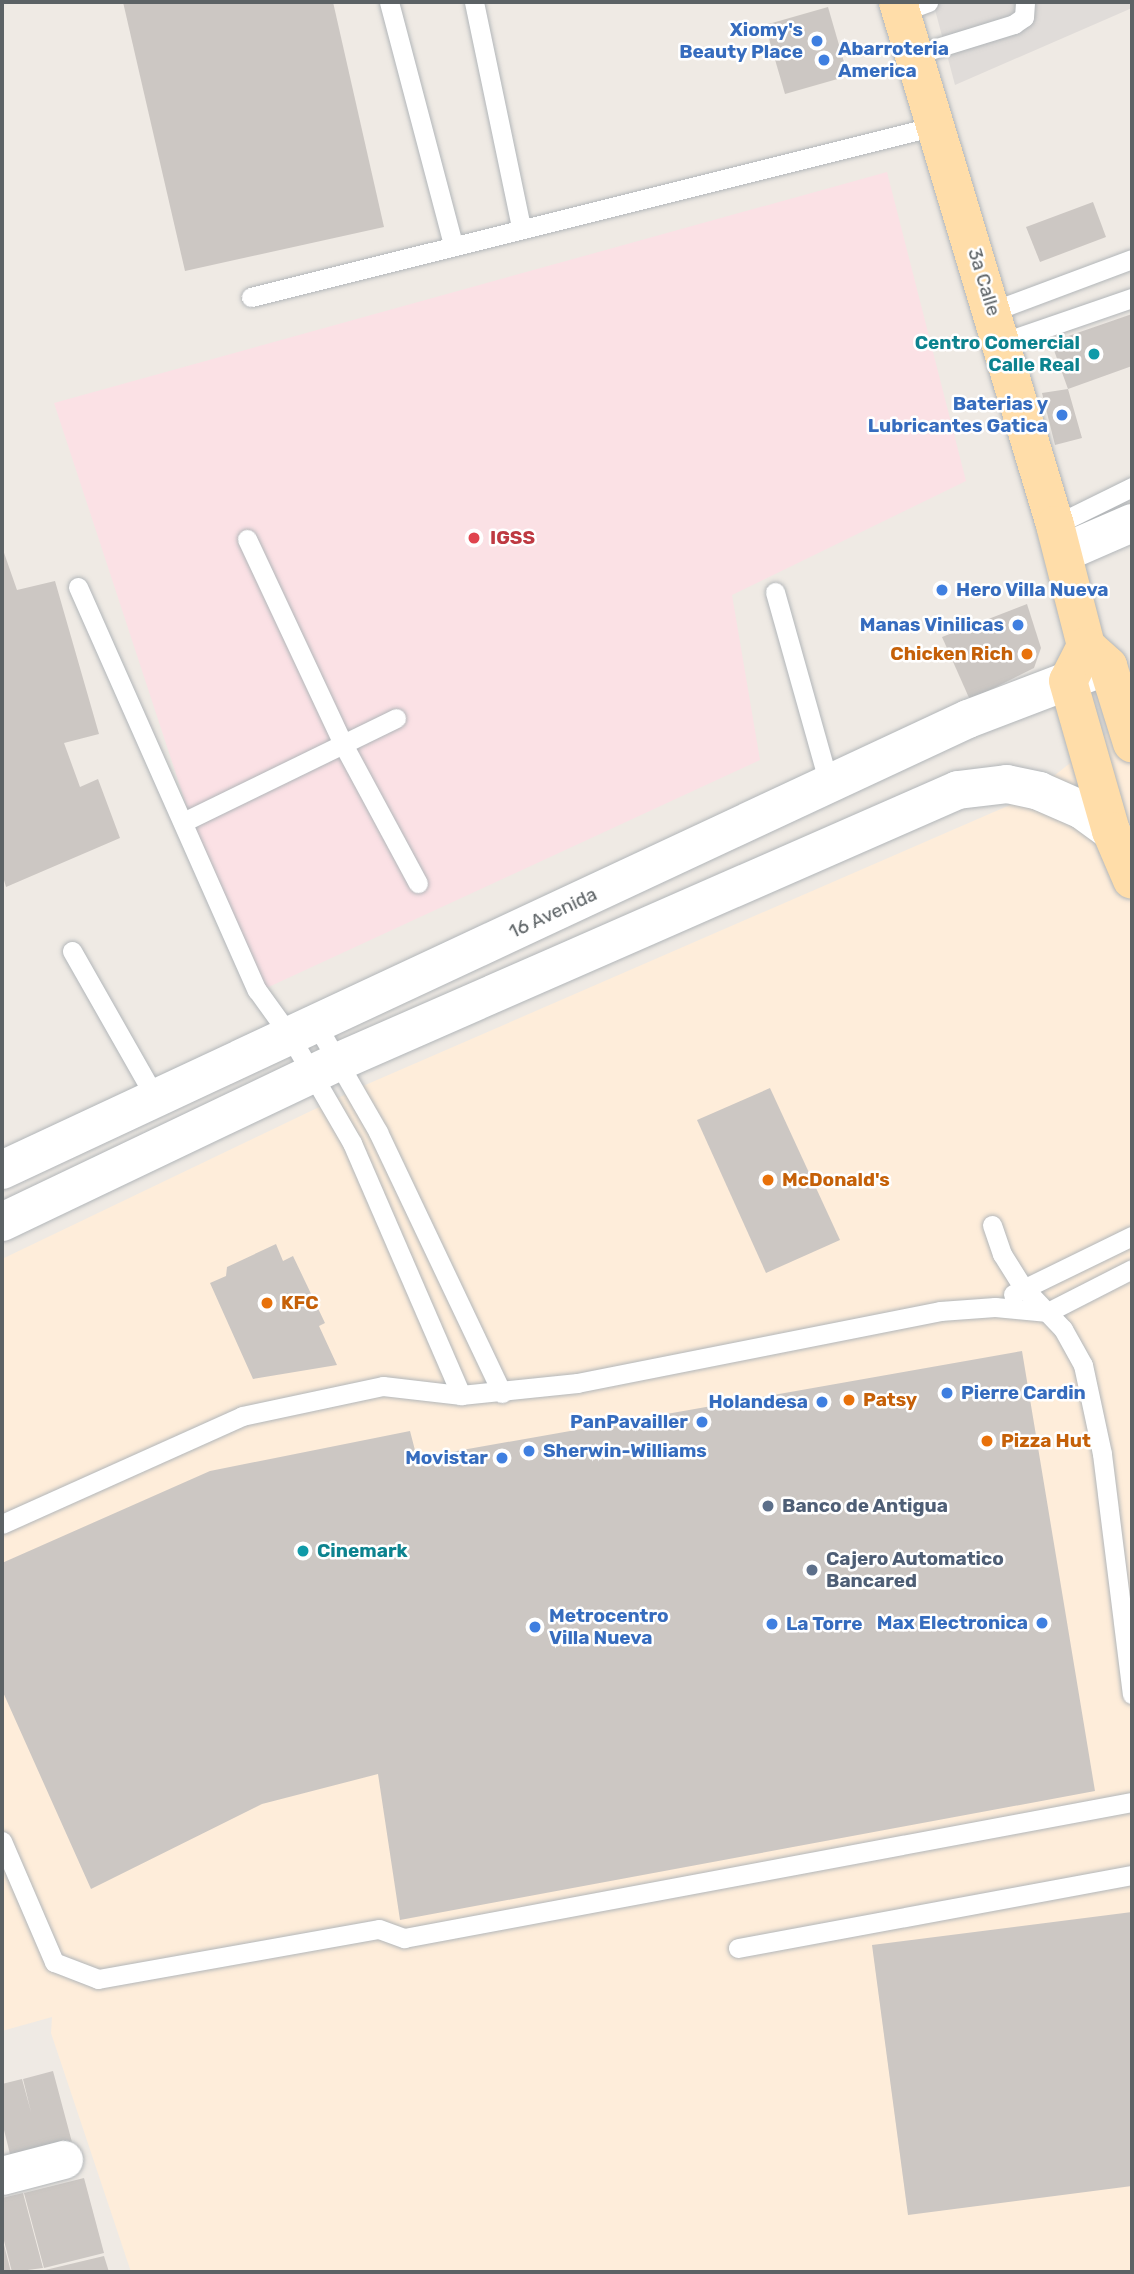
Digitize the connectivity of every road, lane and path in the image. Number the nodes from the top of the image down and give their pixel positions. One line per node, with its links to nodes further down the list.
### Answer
1 (389, 2): 8 (lane)
2 (474, 2): 7 (lane)
3 (1025, 2): 5 (lane)
4 (909, 5): 5 (main road, 3a Calle)
5 (914, 55): 6 (main road, 3a Calle)
6 (936, 126): 7 (lane); 12 (main road, 3a Calle)
7 (521, 226): 8 (lane)
8 (453, 244): 10 (lane)
9 (1132, 259): 12 (lane)
10 (251, 297)
11 (1132, 298): 12 (lane)
12 (997, 327): 16 (main road, 3a Calle)
13 (1132, 488): 16 (lane)
14 (1132, 523): 16 (main road)
15 (247, 539): 23 (lane)
16 (1059, 539): 19 (main road, 3a Calle)
17 (78, 587): 25 (lane)
18 (775, 592): 24 (lane)
19 (1097, 656): 20 (main road); 22 (main road, 3a Calle)
20 (1068, 681): 24 (main road, 16 Avenida); 26 (main road)
21 (396, 719): 23 (lane)
22 (1129, 724)
23 (342, 744): 25 (lane); 28 (lane)
24 (829, 783): 30 (main road, 16 Avenida)
25 (183, 822): 30 (lane)
26 (1111, 831): 27 (main road); 31 (main road)
27 (1132, 880)
28 (418, 883)
29 (72, 951): 32 (lane)
30 (303, 1030): 31 (lane); 31 (lane); 32 (main road, 16 Avenida)
31 (326, 1068): 34 (main road); 41 (lane); 42 (lane)
32 (156, 1099): 33 (main road, 16 Avenida)
33 (2, 1170)
34 (2, 1222)
35 (992, 1225): 38 (lane)
36 (1132, 1236): 38 (lane)
37 (1132, 1269): 40 (lane)
38 (1023, 1287): 39 (lane); 40 (lane)
39 (995, 1307): 40 (lane); 41 (lane)
40 (1048, 1312): 44 (lane)
41 (502, 1393): 42 (lane)
42 (461, 1395): 43 (lane)
43 (2, 1524)
44 (1132, 1694)
45 (1132, 1802): 46 (lane)
46 (2, 1841)
47 (1132, 1875): 48 (lane)
48 (738, 1948)
49 (64, 2160): 50 (main road)
50 (2, 2176)

